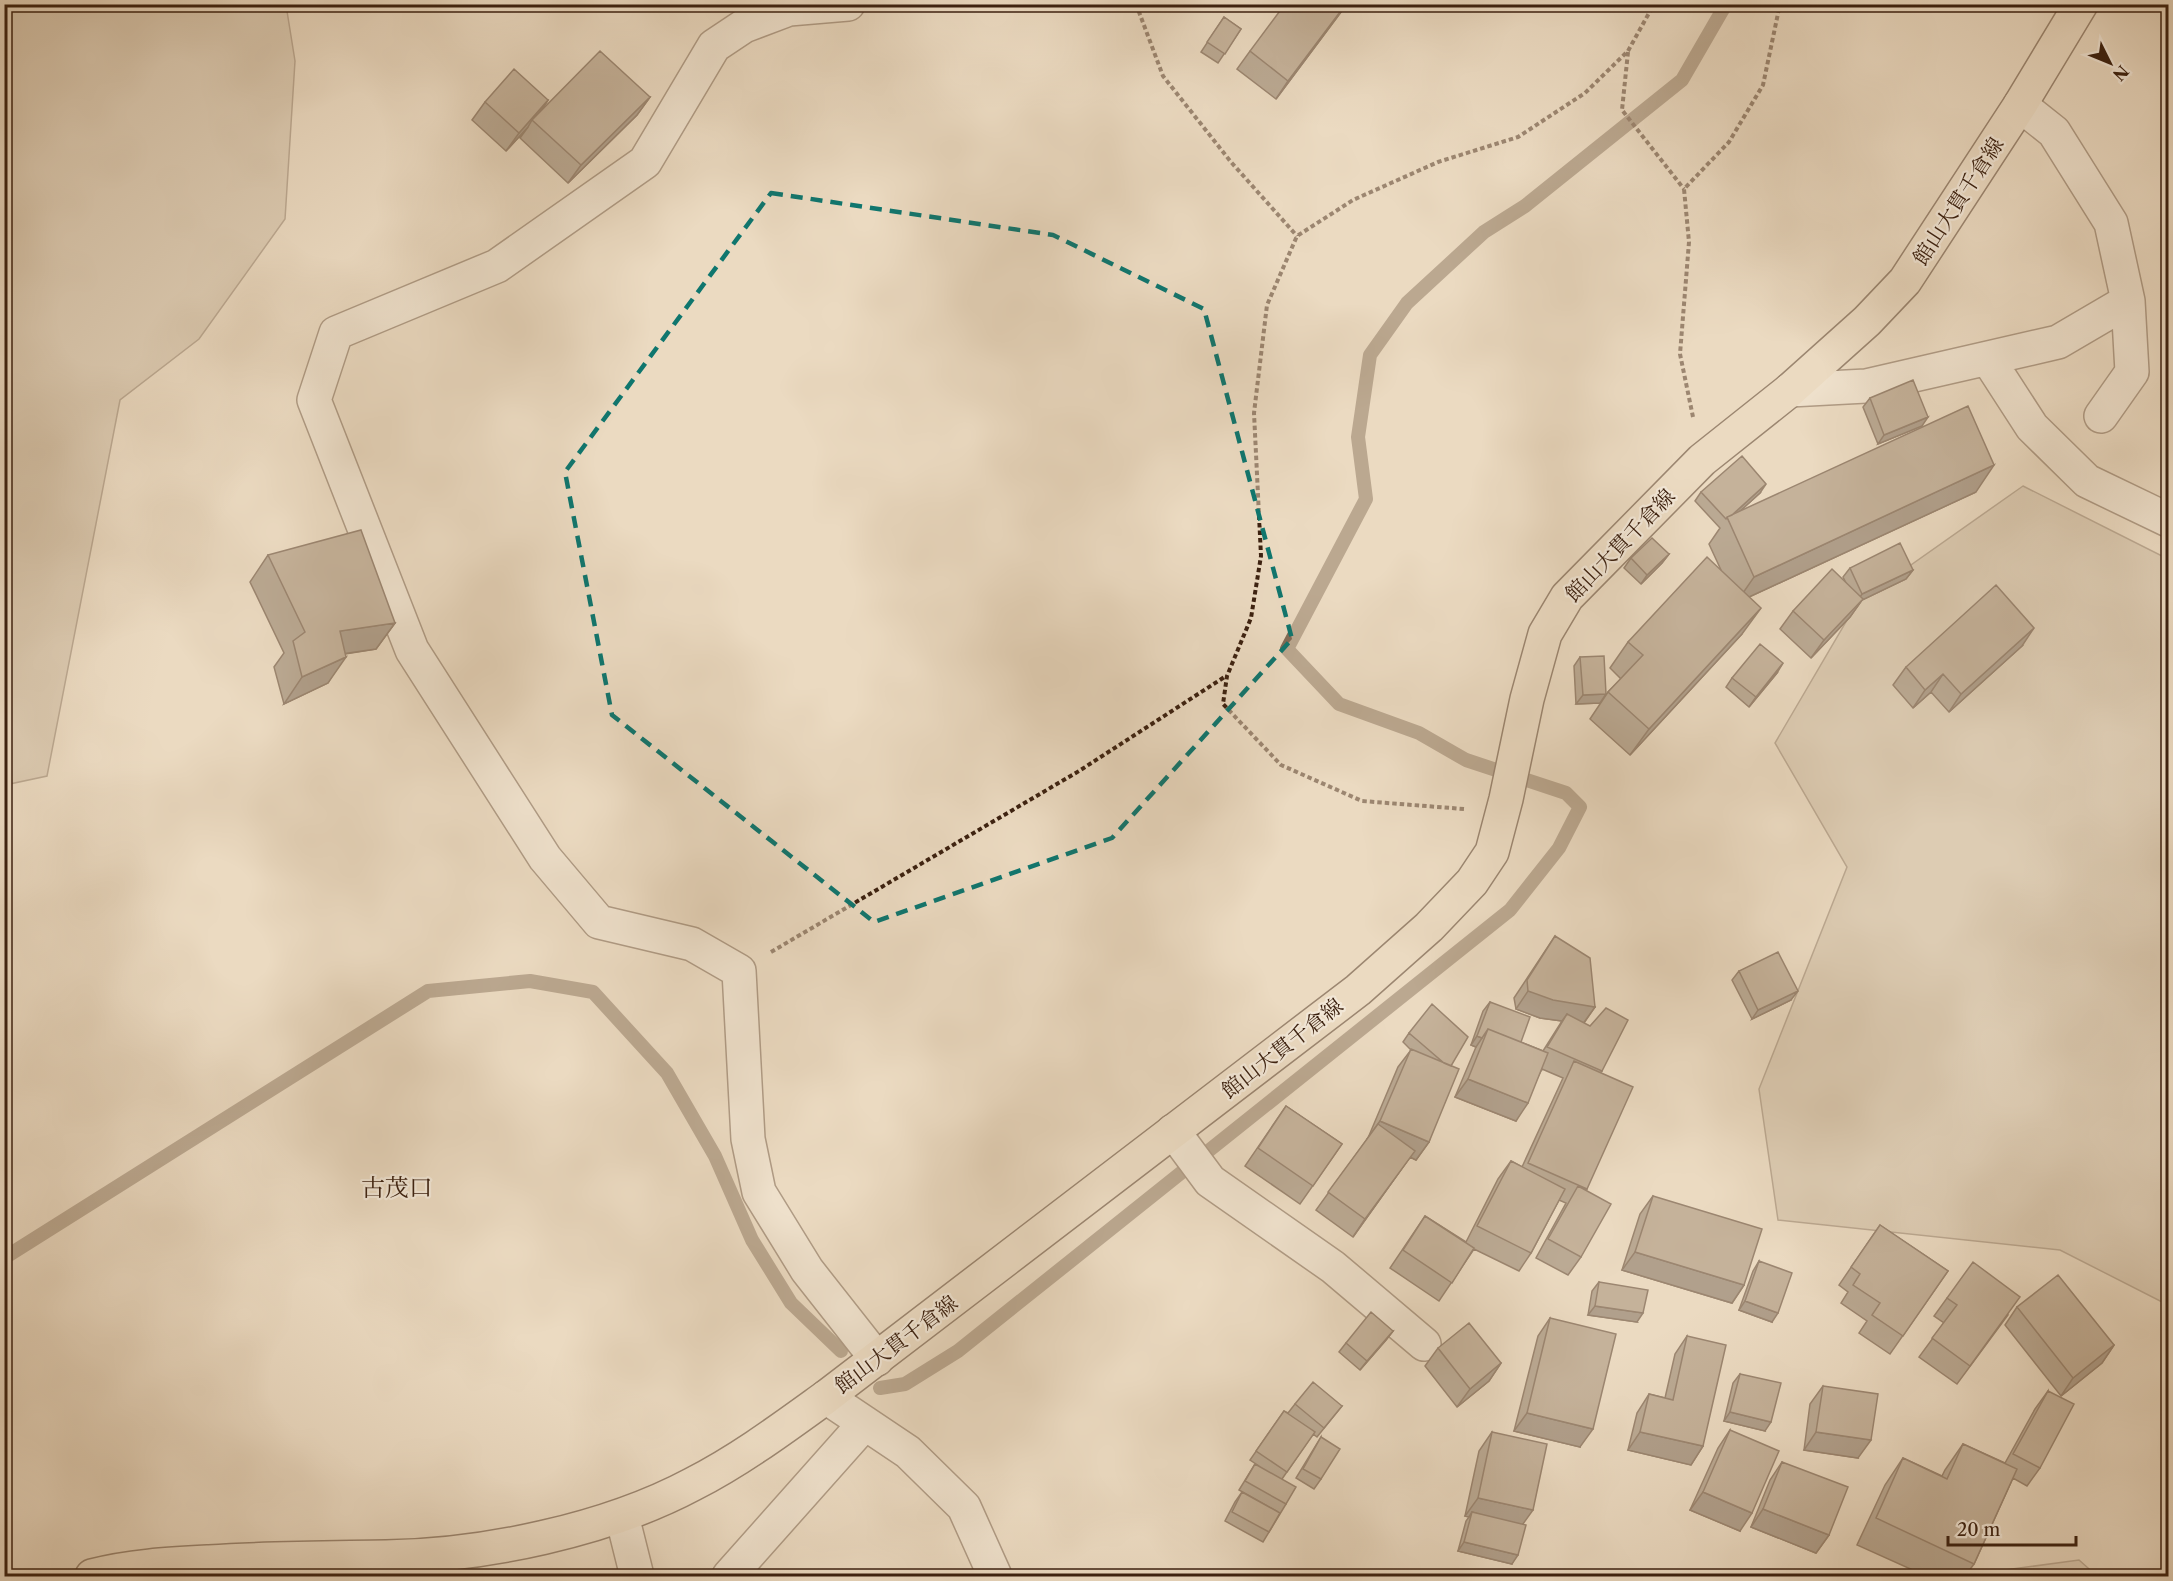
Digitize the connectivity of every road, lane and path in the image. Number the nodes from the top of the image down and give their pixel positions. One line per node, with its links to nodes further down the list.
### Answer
1 (849, 4): 18 (street)
2 (1136, 4): 9 (path)
3 (1654, 4): 6 (path)
4 (1780, 4): 8 (path)
5 (2080, 4): 7 (main road, 館山大貫千倉線)
6 (1628, 51): 8 (path); 9 (path)
7 (2020, 105): 10 (street); 12 (main road, 館山大貫千倉線)
8 (1684, 189): 14 (path)
9 (1297, 236): 16 (path)
10 (2128, 301): 11 (street); 13 (street)
11 (1988, 359): 12 (street); 15 (street)
12 (1790, 390): 14 (main road, 館山大貫千倉線)
13 (2102, 416)
14 (1702, 460): 17 (main road, 館山大貫千倉線)
15 (2169, 520)
16 (1227, 676): 17 (path); 18 (path)
17 (1505, 805): 19 (main road, 館山大貫千倉線)
18 (739, 971): 21 (street)
19 (1173, 1131): 20 (street); 21 (main road, 館山大貫千倉線)
20 (1424, 1344)
21 (877, 1359): 22 (main road, 館山大貫千倉線)
22 (826, 1397): 23 (street); 24 (main road, 館山大貫千倉線)
23 (866, 1423): 30 (street); 31 (street)
24 (622, 1516): 25 (main road, 館山大貫千倉線); 29 (street)
25 (340, 1556): 26 (main road, 館山大貫千倉線); 28 (street)
26 (178, 1570): 27 (main road, 館山大貫千倉線)
27 (92, 1576)
28 (366, 1576)
29 (637, 1576)
30 (729, 1576)
31 (995, 1576)

